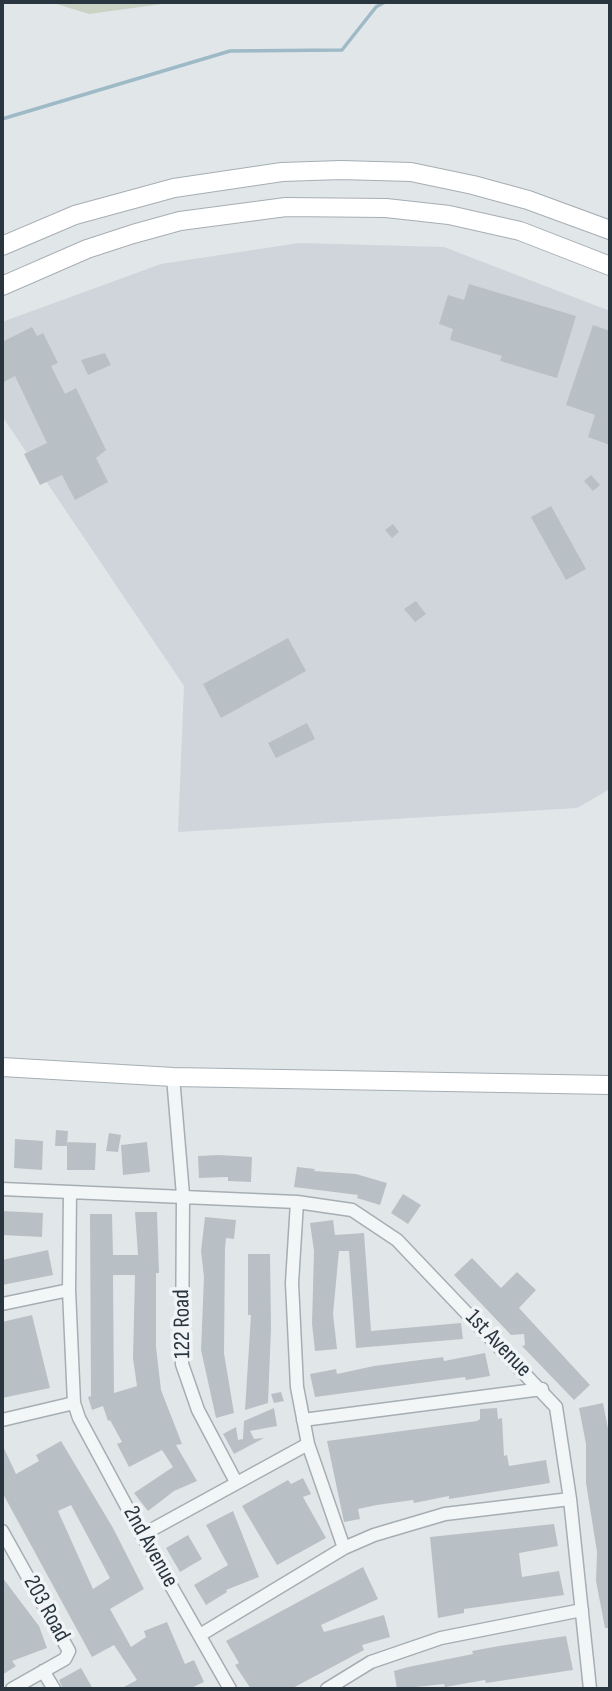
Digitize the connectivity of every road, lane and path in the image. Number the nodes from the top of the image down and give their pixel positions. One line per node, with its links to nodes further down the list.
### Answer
1 (610, 230): 2 (street)
2 (2, 246)
3 (610, 266): 4 (street)
4 (2, 286)
5 (2, 1067): 6 (street)
6 (173, 1077): 7 (street); 10 (street, 122 Road)
7 (610, 1085)
8 (2, 1189): 9 (street, 1st Avenue)
9 (70, 1192): 10 (street, 1st Avenue); 12 (street, 2nd Avenue)
10 (183, 1195): 11 (street, 1st Avenue); 19 (street, 122 Road)
11 (297, 1202): 14 (street, 1st Avenue); 17 (street)
12 (69, 1290): 13 (street); 15 (street, 2nd Avenue)
13 (2, 1304)
14 (542, 1389): 17 (street); 20 (street, 1st Avenue)
15 (74, 1403): 16 (street); 22 (street, 2nd Avenue)
16 (2, 1420)
17 (303, 1420): 18 (street)
18 (308, 1444): 19 (street); 23 (street)
19 (236, 1482): 22 (street)
20 (570, 1499): 23 (street); 24 (street, 1st Avenue)
21 (2, 1531): 26 (street, 203 Road)
22 (142, 1535): 25 (street, 2nd Avenue)
23 (345, 1548): 25 (street)
24 (582, 1610): 30 (street); 31 (street, 1st Avenue)
25 (200, 1635): 29 (street, 2nd Avenue)
26 (43, 1671): 27 (street); 28 (street)
27 (12, 1689)
28 (54, 1689)
29 (229, 1689)
30 (327, 1689)
31 (590, 1689)

